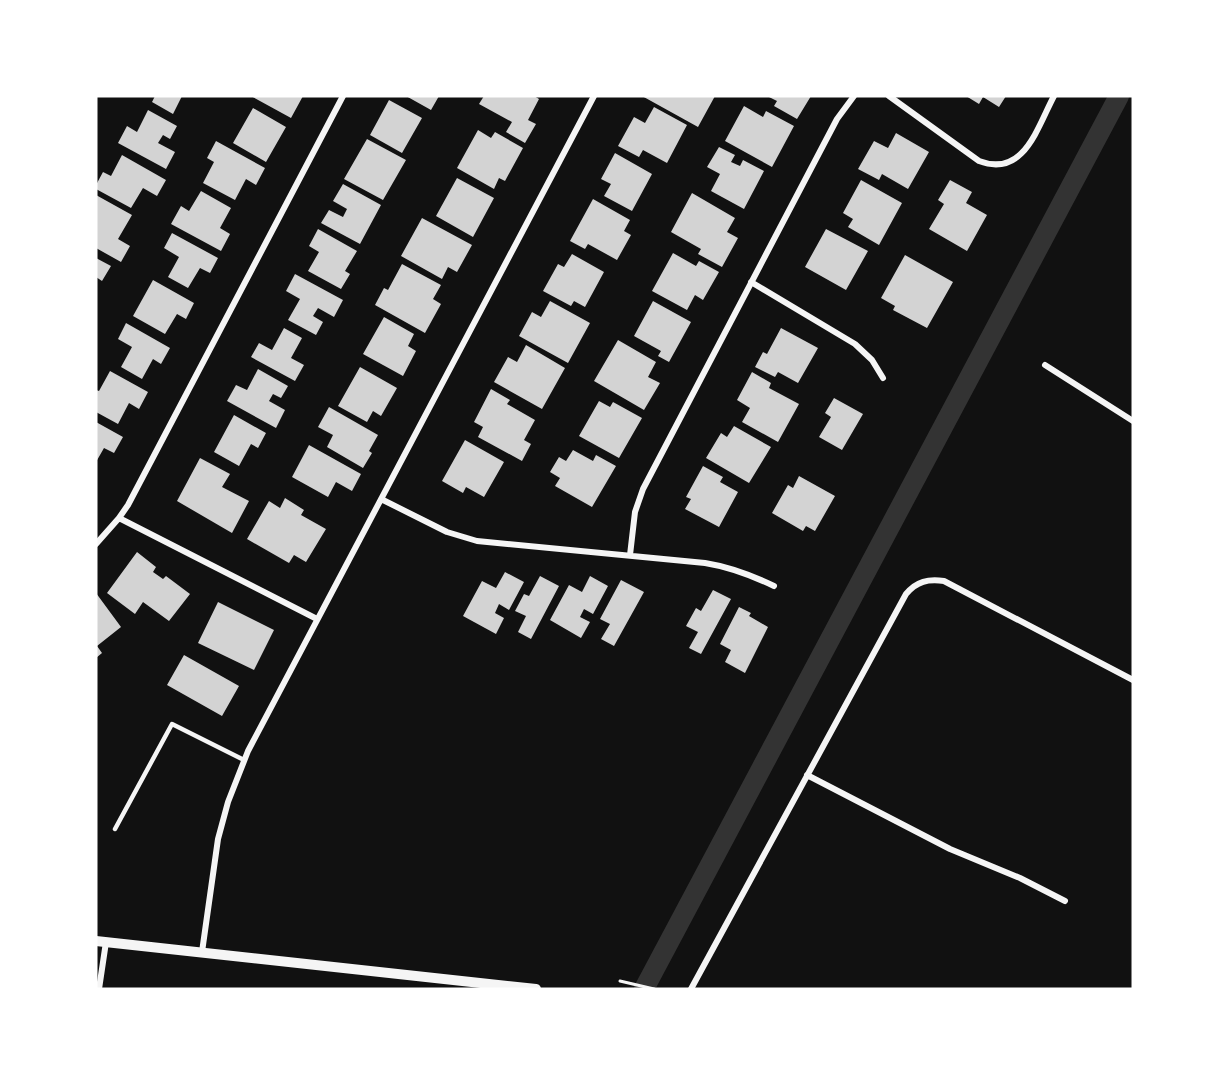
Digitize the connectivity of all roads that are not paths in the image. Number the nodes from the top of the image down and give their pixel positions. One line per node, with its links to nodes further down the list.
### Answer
1 (343, 96): 11 (street)
2 (594, 96): 10 (street)
3 (854, 96): 6 (street)
4 (889, 96): 5 (street)
5 (1054, 96)
6 (751, 282): 8 (street); 13 (street)
7 (1045, 365): 9 (street)
8 (884, 378)
9 (1133, 421)
10 (381, 499): 13 (street); 15 (street)
11 (119, 518): 12 (street); 15 (street)
12 (96, 544)
13 (630, 555): 14 (street)
14 (774, 586)
15 (317, 619): 17 (street)
16 (1133, 680): 18 (street)
17 (244, 760): 19 (lane); 22 (street)
18 (807, 775): 20 (street); 25 (street)
19 (116, 829)
20 (1065, 901)
21 (101, 942): 22 (street); 23 (street)
22 (202, 952): 24 (street)
23 (99, 989)
24 (536, 989)
25 (691, 989)

